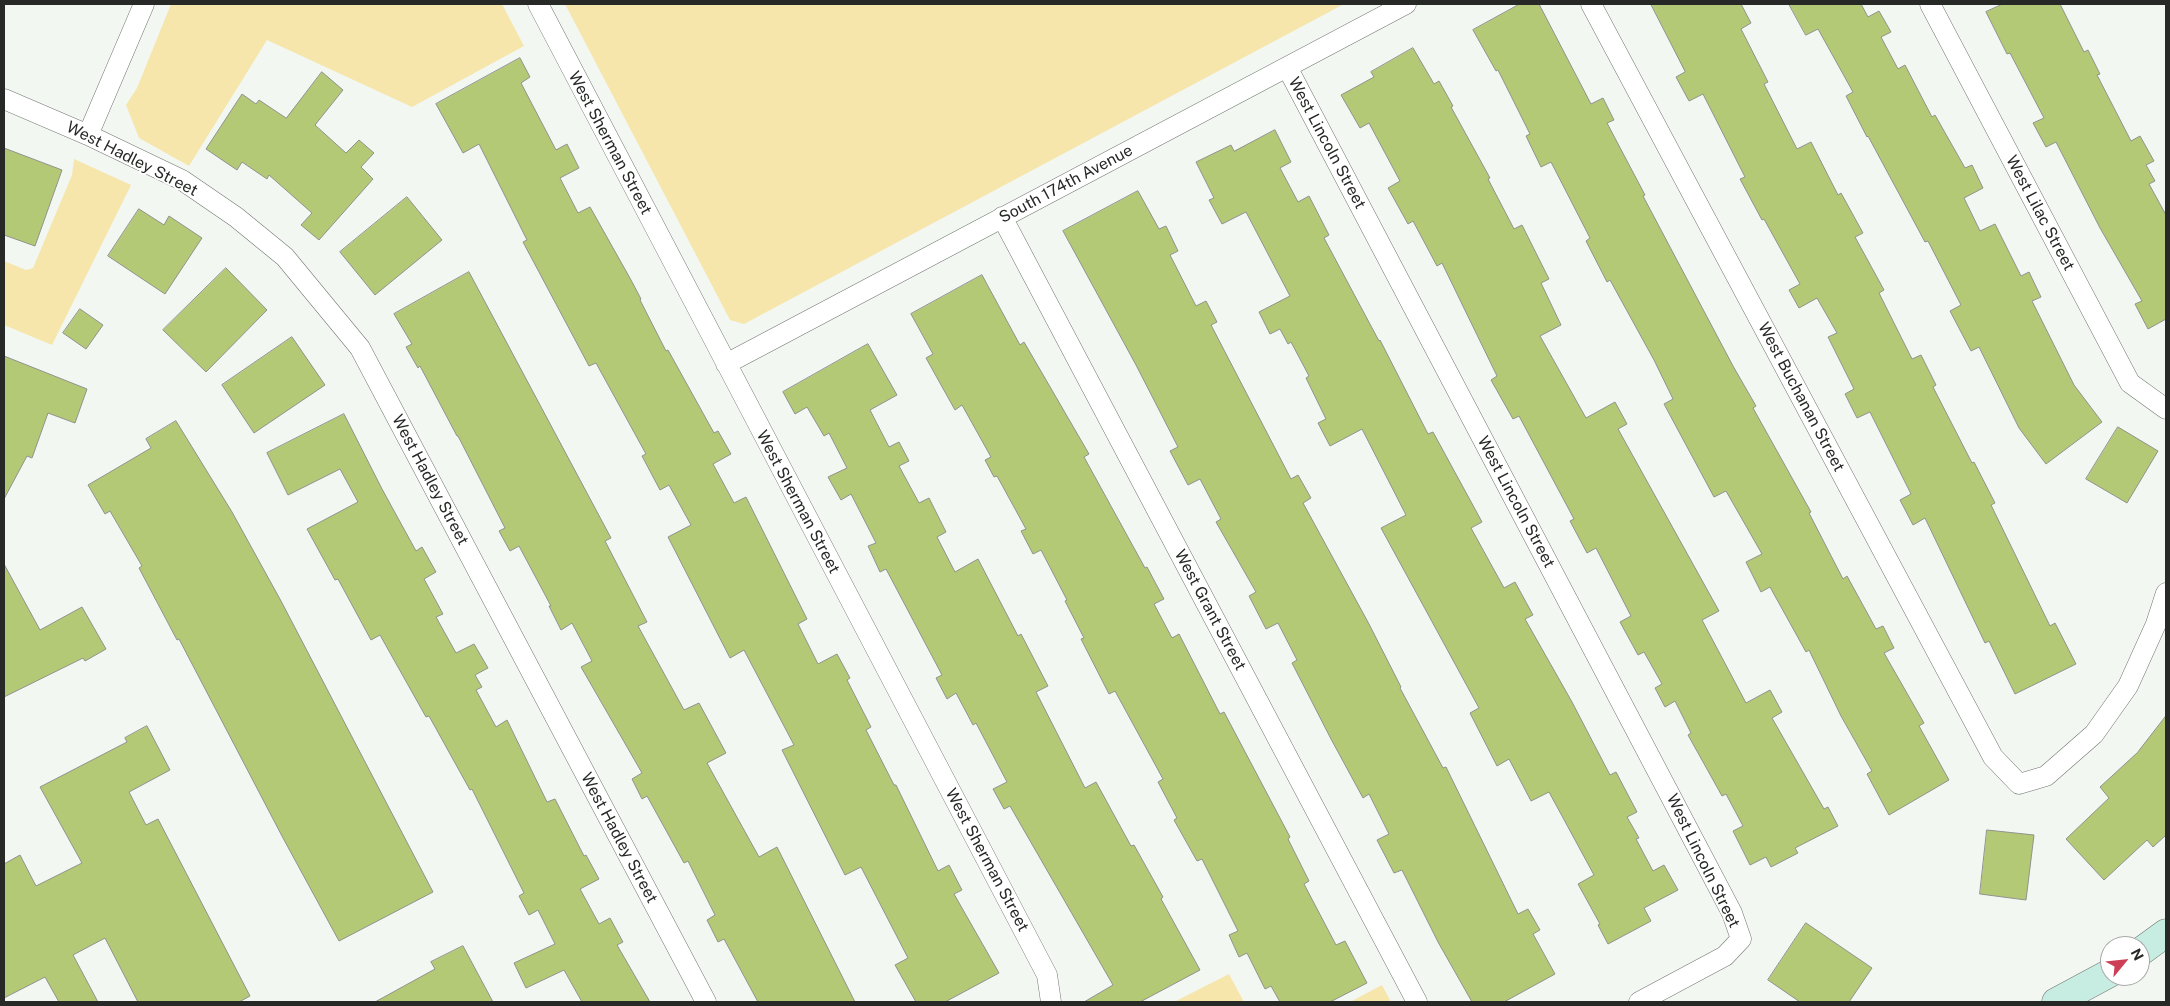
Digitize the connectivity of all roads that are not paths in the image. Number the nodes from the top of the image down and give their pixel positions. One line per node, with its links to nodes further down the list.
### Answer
1 (144, 4): 8 (street)
2 (538, 4): 10 (street, West Sherman Street)
3 (1406, 4): 6 (street, South 174th Avenue)
4 (1591, 4): 12 (street, West Buchanan Street)
5 (1930, 4): 11 (street, West Lilac Street)
6 (1287, 67): 9 (street, South 174th Avenue); 19 (street, West Lincoln Street)
7 (4, 100): 8 (street, West Hadley Street)
8 (88, 135): 16 (street, West Hadley Street)
9 (1002, 218): 10 (street, South 174th Avenue); 18 (street, West Grant Street)
10 (726, 364): 17 (street, West Sherman Street)
11 (2166, 409)
12 (2166, 593)
13 (2166, 933): 14 (street)
14 (2150, 945)
15 (2100, 978): 20 (street)
16 (706, 1002)
17 (1051, 1002)
18 (1417, 1002)
19 (1640, 1002)
20 (2056, 1002)

